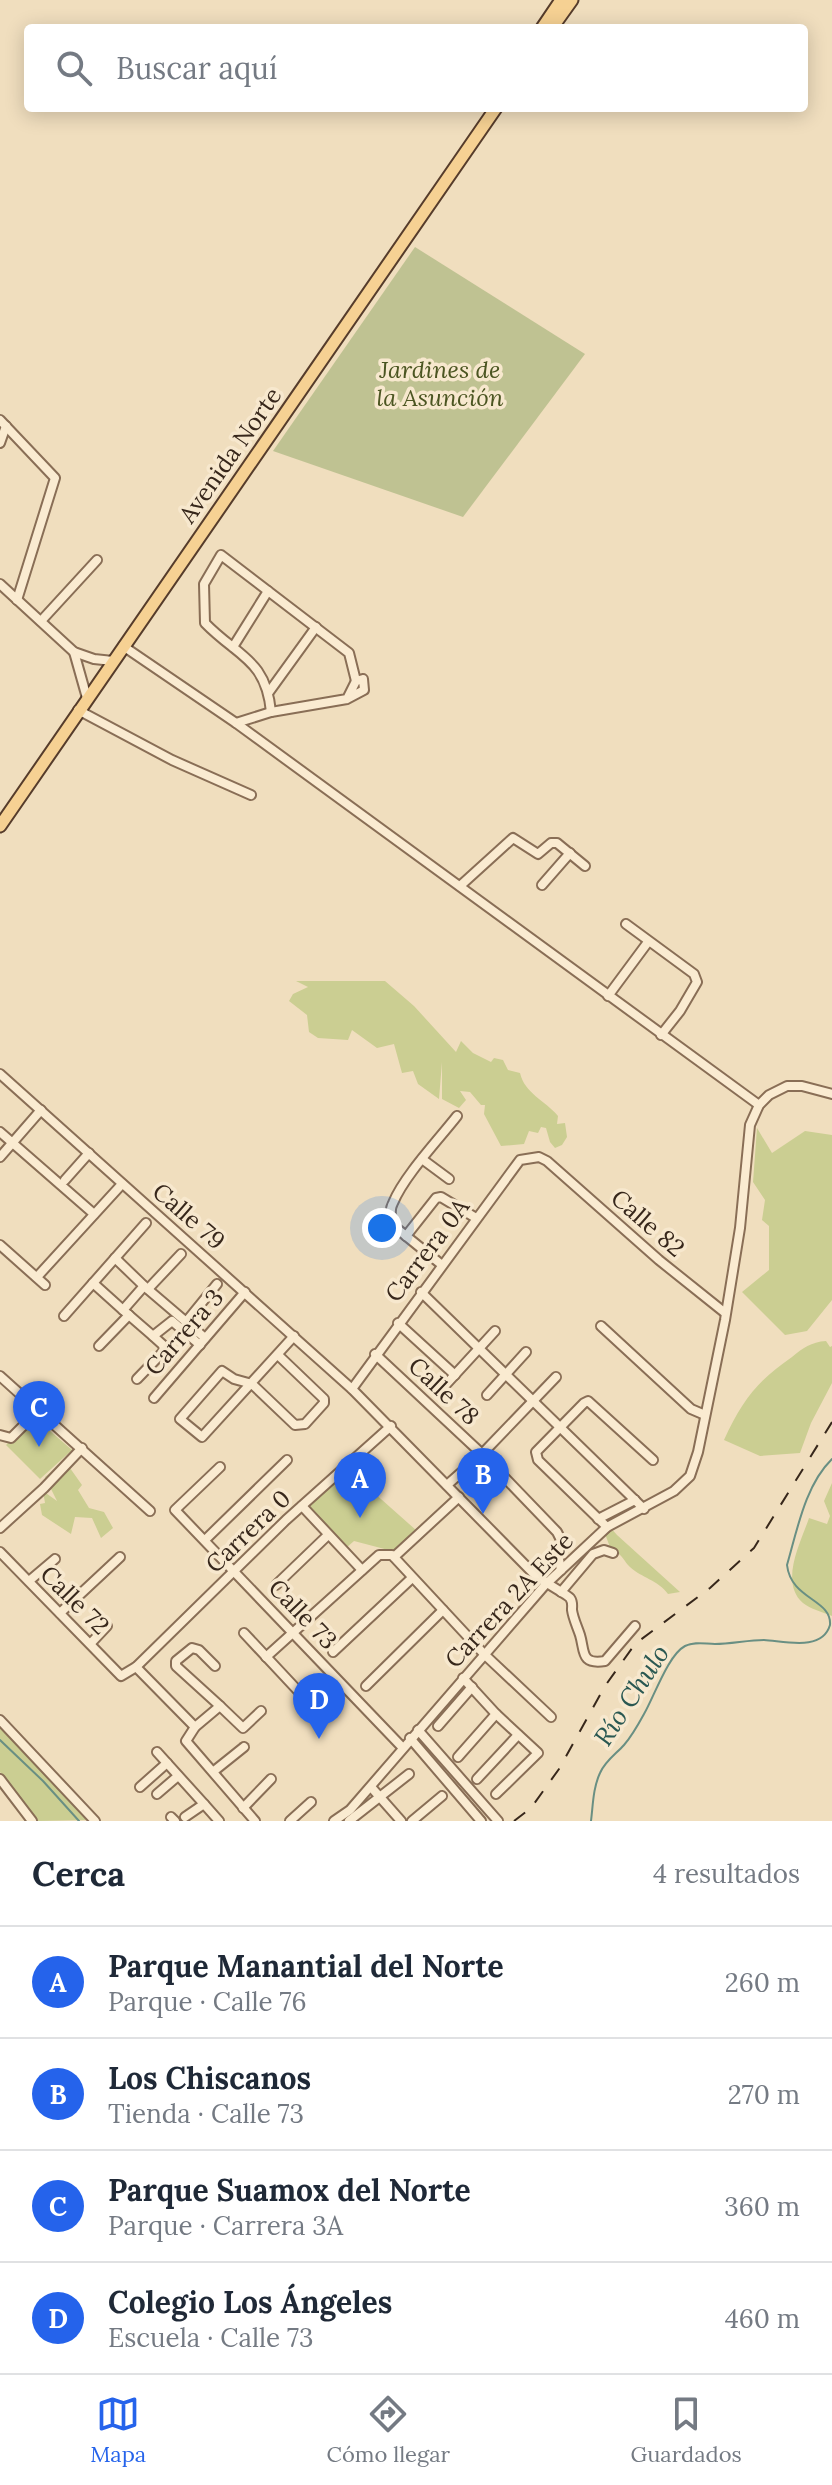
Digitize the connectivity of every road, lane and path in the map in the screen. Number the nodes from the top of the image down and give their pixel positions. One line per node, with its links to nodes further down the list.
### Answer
1 (561, 0): 3 (main road)
2 (572, 0): 4 (main road)
3 (545, 24)
4 (555, 24)
5 (485, 112): 18 (main road, Avenida Norte)
6 (493, 112): 15 (main road, Avenida Norte)
7 (3, 423): 8 (street); 12 (street)
8 (0, 443)
9 (97, 560): 13 (street)
10 (0, 584): 12 (street)
11 (268, 591): 14 (street); 16 (street); 16 (street)
12 (17, 600): 13 (street)
13 (41, 621): 17 (street)
14 (316, 627): 19 (street); 22 (street)
15 (123, 646): 18 (main road, Avenida Norte); 23 (street)
16 (233, 647): 19 (street)
17 (74, 652): 18 (street); 20 (street)
18 (110, 661): 20 (main road, Avenida Norte)
19 (269, 692): 22 (street)
20 (86, 694): 21 (main road, Avenida Norte); 25 (main road, Avenida Norte)
21 (78, 710): 24 (street); 26 (main road, Avenida Norte)
22 (271, 712): 23 (street)
23 (236, 723): 30 (street)
24 (251, 795)
25 (0, 816)
26 (0, 826)
27 (570, 853): 28 (street); 29 (street); 30 (street)
28 (585, 866)
29 (542, 885)
30 (460, 886): 33 (street)
31 (626, 924): 32 (street)
32 (648, 942): 33 (street); 34 (street)
33 (608, 996): 34 (street)
34 (661, 1035): 37 (street)
35 (0, 1074): 38 (street, Calle 79)
36 (832, 1094): 37 (street)
37 (759, 1105): 66 (street, Carrera 2A Este)
38 (41, 1110): 41 (street); 42 (street, Calle 79)
39 (457, 1116): 44 (street)
40 (0, 1132): 41 (street)
41 (12, 1143): 43 (street); 49 (street)
42 (89, 1153): 47 (street); 48 (street, Calle 79)
43 (0, 1157)
44 (422, 1159): 46 (street); 52 (street)
45 (547, 1161): 50 (street, Carrera 0A); 66 (street, Calle 82)
46 (449, 1179)
47 (65, 1180)
48 (122, 1184): 49 (street); 62 (street, Calle 79)
49 (94, 1214): 57 (street)
50 (476, 1218): 52 (street); 56 (street, Carrera 0A)
51 (146, 1223): 55 (street)
52 (406, 1236): 56 (street)
53 (0, 1245): 57 (street)
54 (181, 1254): 61 (street)
55 (115, 1258): 58 (street); 61 (street)
56 (442, 1265): 63 (street, Carrera 0A)
57 (37, 1277): 60 (street)
58 (93, 1283): 64 (street); 65 (street)
59 (217, 1284): 67 (street)
60 (45, 1285)
61 (146, 1288): 64 (street); 67 (street)
62 (245, 1292): 72 (street, Calle 79); 73 (street, Carrera 3)
63 (421, 1292): 68 (street, Carrera 0A); 75 (street)
64 (126, 1312): 71 (street); 74 (street)
65 (64, 1316)
66 (724, 1316): 91 (street, Carrera 2A Este)
67 (186, 1322): 73 (street)
68 (398, 1323): 77 (street, Carrera 0A); 80 (street)
69 (601, 1326): 91 (street)
70 (495, 1331): 75 (street)
71 (153, 1336): 73 (street); 83 (street)
72 (294, 1336): 78 (street); 85 (street, Calle 79)
73 (203, 1342): 88 (street, Carrera 3)
74 (99, 1346)
75 (479, 1348): 79 (street); 80 (street)
76 (526, 1352): 79 (street)
77 (375, 1354): 85 (street, Carrera 0A); 96 (street, Calle 78)
78 (278, 1355): 84 (street); 84 (street)
79 (505, 1374): 87 (street); 89 (street)
80 (455, 1375): 86 (street)
81 (0, 1376): 90 (street)
82 (556, 1377): 89 (street)
83 (137, 1379)
84 (252, 1384): 84 (street)
85 (352, 1389): 92 (street)
86 (439, 1392)
87 (487, 1395)
88 (154, 1398)
89 (531, 1401): 93 (street); 96 (street)
90 (38, 1411): 94 (street); 95 (street)
91 (705, 1415): 104 (street, Carrera 2A Este)
92 (391, 1426): 100 (street); 103 (street, Carrera 0)
93 (559, 1429): 98 (street); 102 (street); 106 (street)
94 (3, 1437)
95 (82, 1448): 105 (street); 108 (street)
96 (482, 1454): 100 (street); 117 (street, Calle 78)
97 (287, 1460): 110 (street)
98 (653, 1460)
99 (220, 1467): 110 (street, Calle 73)
100 (447, 1485): 101 (street)
101 (459, 1497): 113 (street); 122 (street)
102 (635, 1500): 104 (street); 106 (street)
103 (302, 1506): 109 (street); 118 (street, Carrera 0)
104 (644, 1509): 107 (street, Carrera 2A Este)
105 (150, 1511)
106 (598, 1519): 107 (street)
107 (607, 1527): 117 (street, Carrera 2A Este)
108 (0, 1528)
109 (328, 1535): 116 (street); 121 (street)
110 (205, 1540): 118 (street, Calle 73)
111 (0, 1552): 120 (street, Calle 72)
112 (613, 1553): 123 (street)
113 (390, 1555): 116 (street); 119 (street)
114 (120, 1557): 125 (street)
115 (55, 1559): 120 (street)
116 (362, 1570): 128 (street)
117 (561, 1570): 122 (street, Carrera 2A Este)
118 (235, 1572): 128 (street, Calle 73); 135 (street, Carrera 0)
119 (412, 1578): 124 (street); 131 (street)
120 (29, 1581): 125 (street, Calle 72)
121 (276, 1585)
122 (545, 1585): 123 (street); 132 (street, Carrera 2A Este)
123 (561, 1592): 127 (street)
124 (443, 1610): 132 (street); 138 (street)
125 (60, 1613): 130 (street, Calle 72)
126 (107, 1626): 130 (street)
127 (635, 1626)
128 (293, 1632): 133 (street); 152 (street, Calle 73)
129 (244, 1633): 133 (street)
130 (91, 1643): 136 (street, Calle 72)
131 (333, 1652)
132 (484, 1654): 137 (street, Carrera 2A Este); 144 (street)
133 (266, 1657): 140 (street)
134 (215, 1666): 141 (street)
135 (136, 1667): 136 (street, Carrera 0); 147 (street)
136 (121, 1676)
137 (463, 1678): 139 (street); 148 (street, Carrera 2A Este)
138 (366, 1686)
139 (472, 1687): 143 (street); 146 (street)
140 (301, 1694)
141 (220, 1706): 142 (street); 147 (street)
142 (261, 1711)
143 (496, 1714): 149 (street); 154 (street)
144 (551, 1717)
145 (0, 1720): 173 (street)
146 (438, 1726)
147 (195, 1727): 156 (street)
148 (418, 1730): 150 (street, Carrera 2A Este); 182 (street)
149 (518, 1735): 160 (street); 165 (street)
150 (410, 1738): 152 (street, Carrera 2A Este); 181 (street)
151 (244, 1747): 156 (street)
152 (402, 1747): 163 (street, Carrera 2A Este)
153 (157, 1752): 155 (street)
154 (458, 1757)
155 (167, 1763): 158 (street); 162 (street)
156 (214, 1771): 170 (street)
157 (409, 1774): 167 (street)
158 (178, 1776): 164 (street); 169 (street)
159 (271, 1779): 170 (street)
160 (477, 1779)
161 (1, 1781): 172 (street)
162 (140, 1787)
163 (371, 1787): 167 (street); 177 (street, Carrera 2A Este)
164 (157, 1794)
165 (496, 1794)
166 (442, 1796): 180 (street)
167 (380, 1797): 178 (street); 179 (street)
168 (311, 1802): 176 (street)
169 (204, 1804): 171 (street); 174 (street)
170 (243, 1808): 175 (street)
171 (185, 1817)
172 (27, 1819)
173 (95, 1821)
174 (219, 1821)
175 (255, 1821)
176 (290, 1821)
177 (334, 1821)
178 (349, 1821)
179 (401, 1821)
180 (412, 1821)
181 (481, 1821)
182 (498, 1821)

